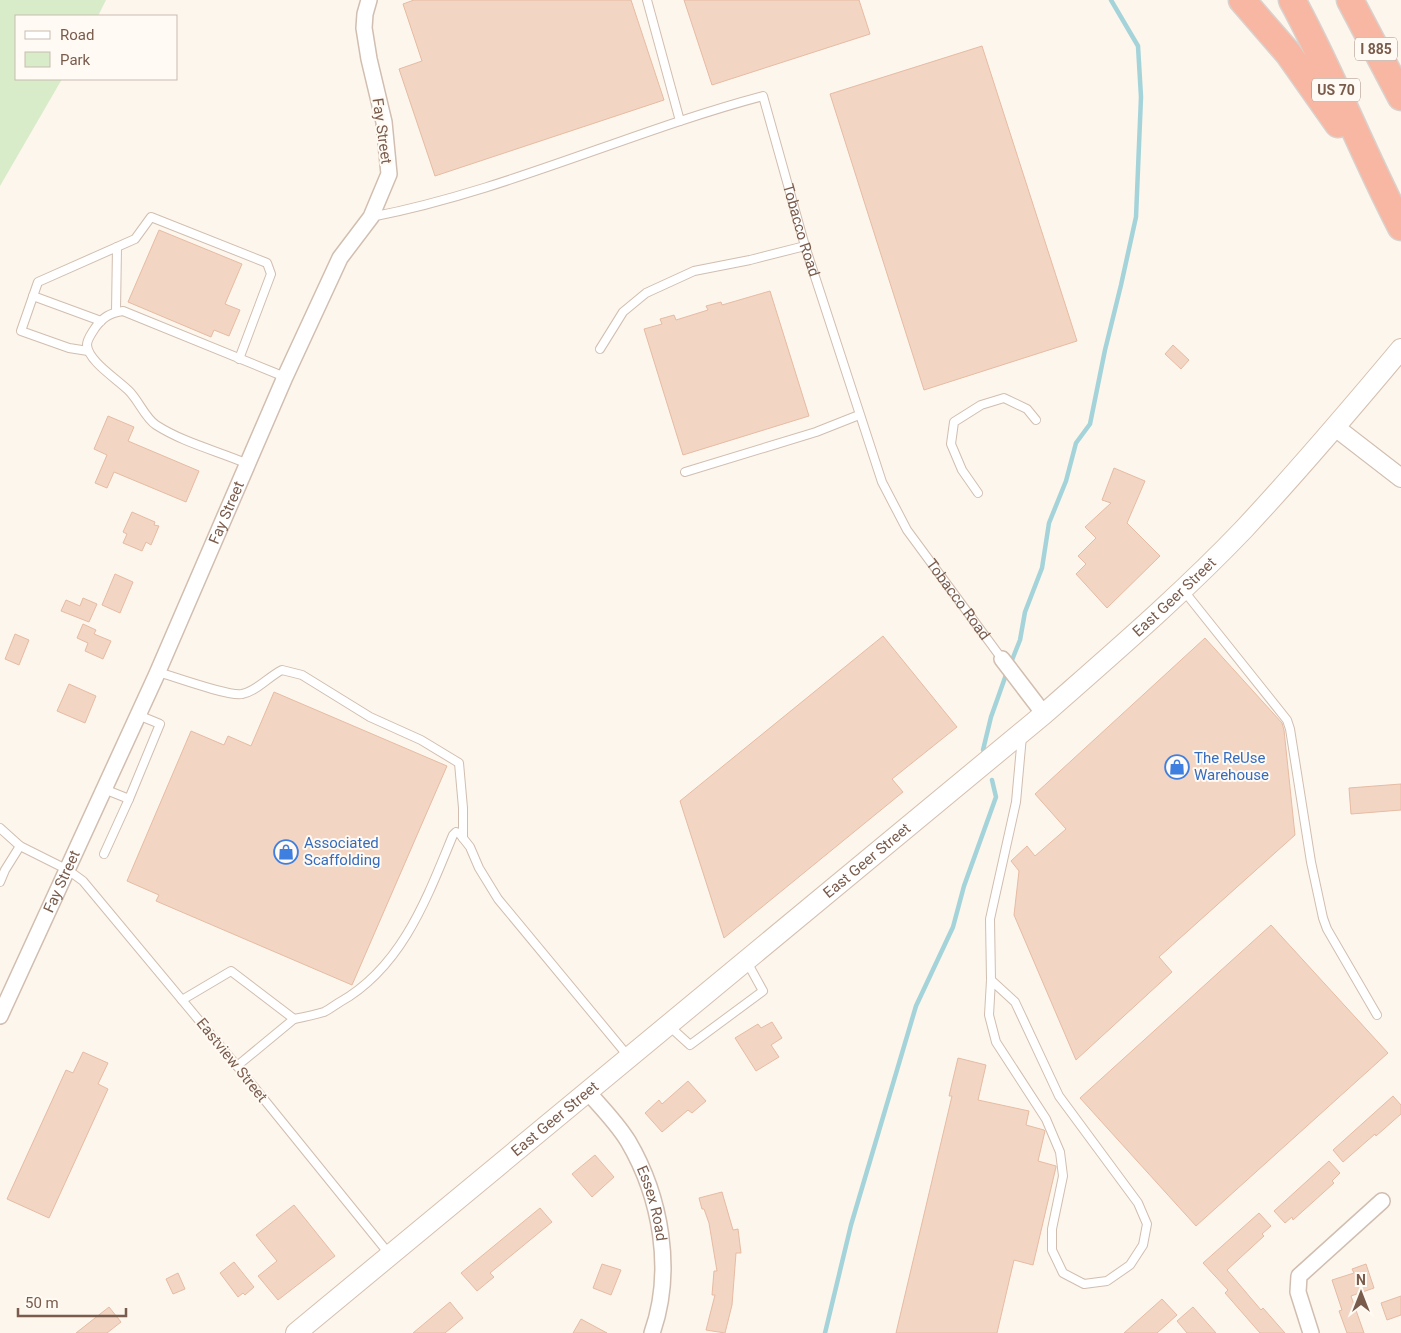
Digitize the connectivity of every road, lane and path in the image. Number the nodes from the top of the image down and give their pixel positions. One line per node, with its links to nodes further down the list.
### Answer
1 (369, 0): 9 (street, Fay Street)
2 (647, 0): 7 (lane)
3 (1242, 0): 8 (highway)
4 (1292, 0): 8 (highway, US 70)
5 (1350, 0): 6 (highway, I 885)
6 (1401, 98)
7 (680, 121): 9 (lane, Tobacco Road); 11 (lane, Tobacco Road)
8 (1378, 182): 10 (highway)
9 (371, 217): 20 (street, Fay Street)
10 (1401, 227)
11 (805, 246): 16 (lane); 21 (lane, Tobacco Road)
12 (117, 247): 13 (lane); 14 (lane); 19 (lane)
13 (33, 296): 15 (lane); 18 (lane)
14 (116, 312): 15 (lane); 19 (lane)
15 (101, 321): 18 (lane)
16 (600, 349)
17 (1401, 349): 23 (main road, East Geer Street)
18 (88, 351): 24 (lane)
19 (239, 359): 20 (lane)
20 (285, 377): 24 (street, Fay Street)
21 (859, 415): 25 (lane); 29 (lane, Tobacco Road)
22 (1036, 420): 27 (lane)
23 (1335, 427): 26 (street); 28 (main road, East Geer Street)
24 (248, 464): 30 (street, Fay Street)
25 (685, 472)
26 (1401, 478)
27 (978, 494)
28 (1183, 590): 31 (main road, East Geer Street); 45 (lane)
29 (1002, 658): 31 (street, Tobacco Road)
30 (158, 672): 32 (street, Fay Street); 37 (lane)
31 (1044, 714): 33 (main road, East Geer Street)
32 (138, 715): 34 (street, Fay Street); 35 (lane)
33 (1023, 732): 42 (main road, East Geer Street); 43 (lane)
34 (104, 789): 35 (lane); 40 (street, Fay Street)
35 (129, 799): 39 (lane)
36 (0, 828): 38 (lane, Eastview Street)
37 (463, 838): 47 (lane); 49 (lane)
38 (20, 846): 40 (lane, Eastview Street); 41 (lane)
39 (104, 854)
40 (68, 870): 44 (lane, Eastview Street); 46 (street, Fay Street)
41 (0, 882)
42 (746, 961): 48 (main road, East Geer Street); 48 (lane)
43 (992, 980): 43 (lane)
44 (182, 1000): 47 (lane); 50 (lane, Eastview Street)
45 (1377, 1015)
46 (0, 1016)
47 (294, 1019): 50 (lane)
48 (668, 1025): 49 (main road, East Geer Street)
49 (628, 1057): 51 (main road, East Geer Street)
50 (237, 1066): 53 (lane, Eastview Street)
51 (587, 1091): 53 (main road, East Geer Street); 55 (street, Essex Road)
52 (1382, 1201): 56 (street)
53 (390, 1255): 54 (main road, East Geer Street)
54 (296, 1333)
55 (652, 1333)
56 (1311, 1333)

